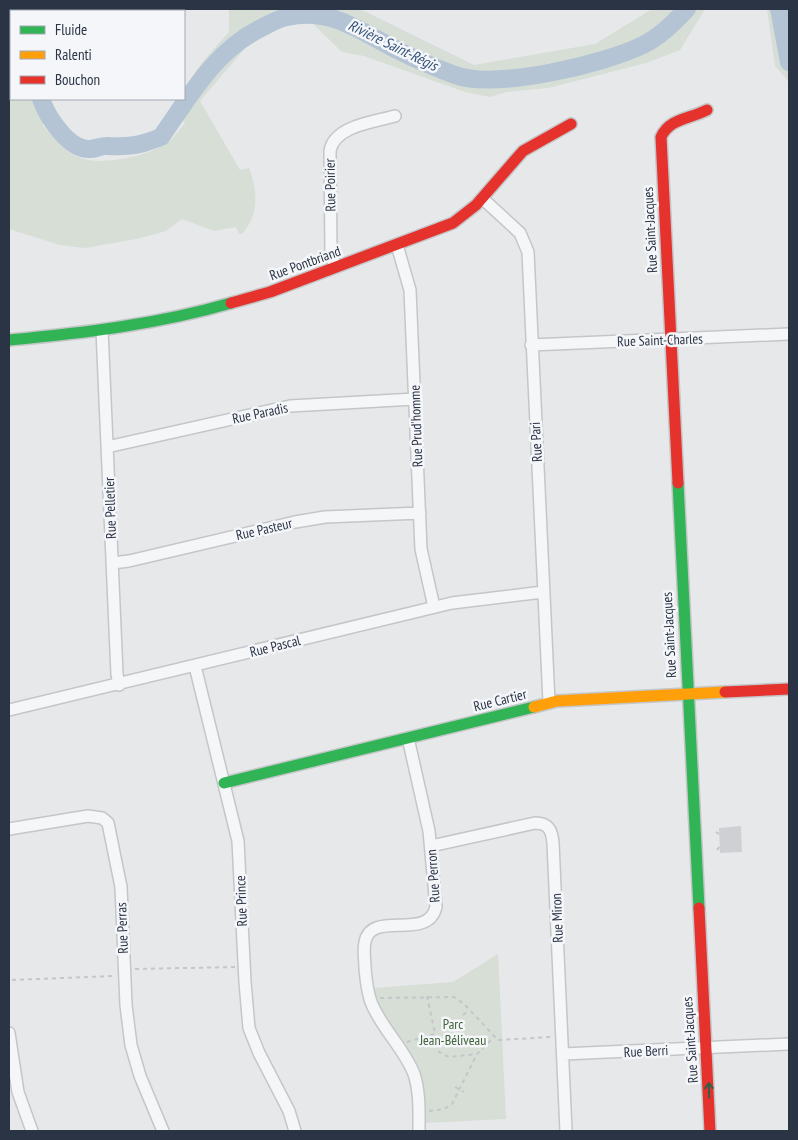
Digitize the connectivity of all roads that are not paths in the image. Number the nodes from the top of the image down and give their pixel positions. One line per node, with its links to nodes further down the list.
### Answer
1 (707, 110): 10 (street, Rue Saint-Jacques)
2 (395, 116): 6 (street, Rue Poirier)
3 (571, 124): 4 (street, Rue Pontbriand)
4 (483, 199): 5 (street, Rue Pontbriand); 11 (street, Rue Pari)
5 (397, 245): 6 (street, Rue Pontbriand); 12 (street, Rue Prud'homme)
6 (335, 267): 7 (street, Rue Pontbriand)
7 (102, 330): 9 (street, Rue Pontbriand); 13 (street, Rue Pelletier)
8 (789, 334): 10 (street, Rue Saint-Charles)
9 (9, 340)
10 (670, 340): 11 (street, Rue Saint-Charles); 21 (street, Rue Saint-Jacques)
11 (531, 345): 16 (street, Rue Pari)
12 (415, 398): 13 (street, Rue Paradis); 14 (street, Rue Prud'homme)
13 (107, 447): 15 (street, Rue Pelletier)
14 (420, 513): 15 (street, Rue Pasteur); 17 (street, Rue Prud'homme)
15 (112, 563): 19 (street, Rue Pelletier)
16 (543, 592): 17 (street, Rue Pascal); 22 (street, Rue Pari)
17 (434, 607): 18 (street, Rue Pascal)
18 (195, 666): 19 (street, Rue Pascal); 25 (street, Rue Prince)
19 (119, 684): 23 (street, Rue Pascal)
20 (789, 689): 21 (street, Rue Cartier)
21 (687, 694): 22 (street, Rue Cartier); 30 (street, Rue Saint-Jacques)
22 (549, 702): 24 (street, Rue Cartier)
23 (9, 710)
24 (408, 738): 25 (street, Rue Cartier); 27 (street, Rue Perron)
25 (224, 783): 34 (street, Rue Prince)
26 (9, 829): 33 (street, Rue Perras)
27 (431, 846): 31 (street, Rue Miron); 35 (street, Rue Perron)
28 (9, 1033): 32 (street)
29 (789, 1044): 30 (street, Rue Berri)
30 (706, 1048): 31 (street, Rue Berri); 37 (street, Rue Saint-Jacques, one-way to 30)
31 (563, 1054): 36 (street, Rue Miron)
32 (32, 1131)
33 (163, 1131)
34 (295, 1131)
35 (420, 1131)
36 (566, 1131)
37 (710, 1131)

